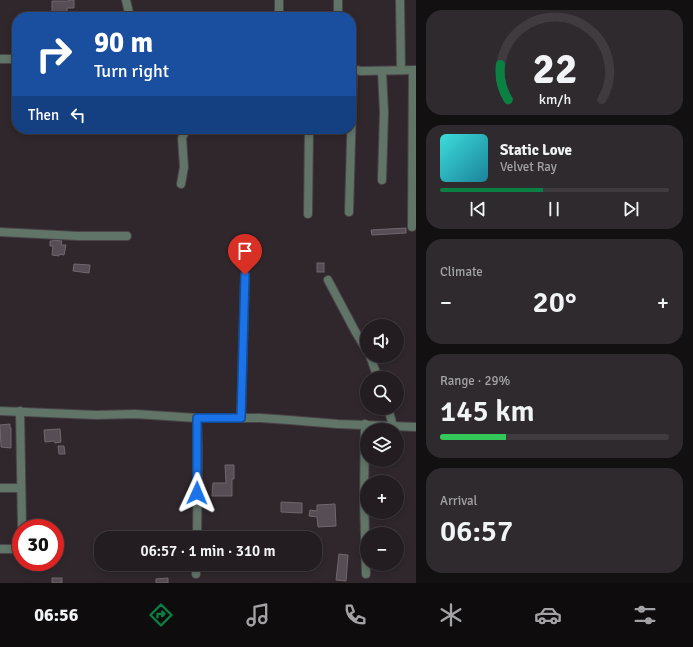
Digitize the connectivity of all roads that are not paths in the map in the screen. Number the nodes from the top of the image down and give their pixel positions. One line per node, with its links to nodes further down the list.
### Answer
1 (126, 0): 5 (street)
2 (279, 0): 6 (street)
3 (338, 0): 7 (street)
4 (400, 0): 11 (street)
5 (129, 12)
6 (279, 12)
7 (338, 12)
8 (0, 59): 9 (street)
9 (12, 59)
10 (356, 70): 13 (street)
11 (401, 70): 12 (street); 13 (street)
12 (414, 70): 21 (street)
13 (382, 71): 17 (street)
14 (184, 134): 18 (street)
15 (309, 134): 20 (street)
16 (351, 134): 19 (street)
17 (382, 180)
18 (181, 184)
19 (349, 212)
20 (308, 214)
21 (412, 227)
22 (0, 232): 23 (street)
23 (127, 236)
24 (245, 275): 30 (street)
25 (328, 280): 26 (street)
26 (360, 339)
27 (0, 411): 28 (street)
28 (20, 411): 29 (street); 36 (street)
29 (197, 418): 30 (street); 38 (street)
30 (241, 418): 31 (street)
31 (360, 424)
32 (404, 426): 33 (street)
33 (416, 427)
34 (364, 467): 41 (street)
35 (0, 488): 36 (street)
36 (21, 488): 37 (street)
37 (22, 519)
38 (197, 531)
39 (0, 549): 40 (street)
40 (12, 549)
41 (366, 574)

